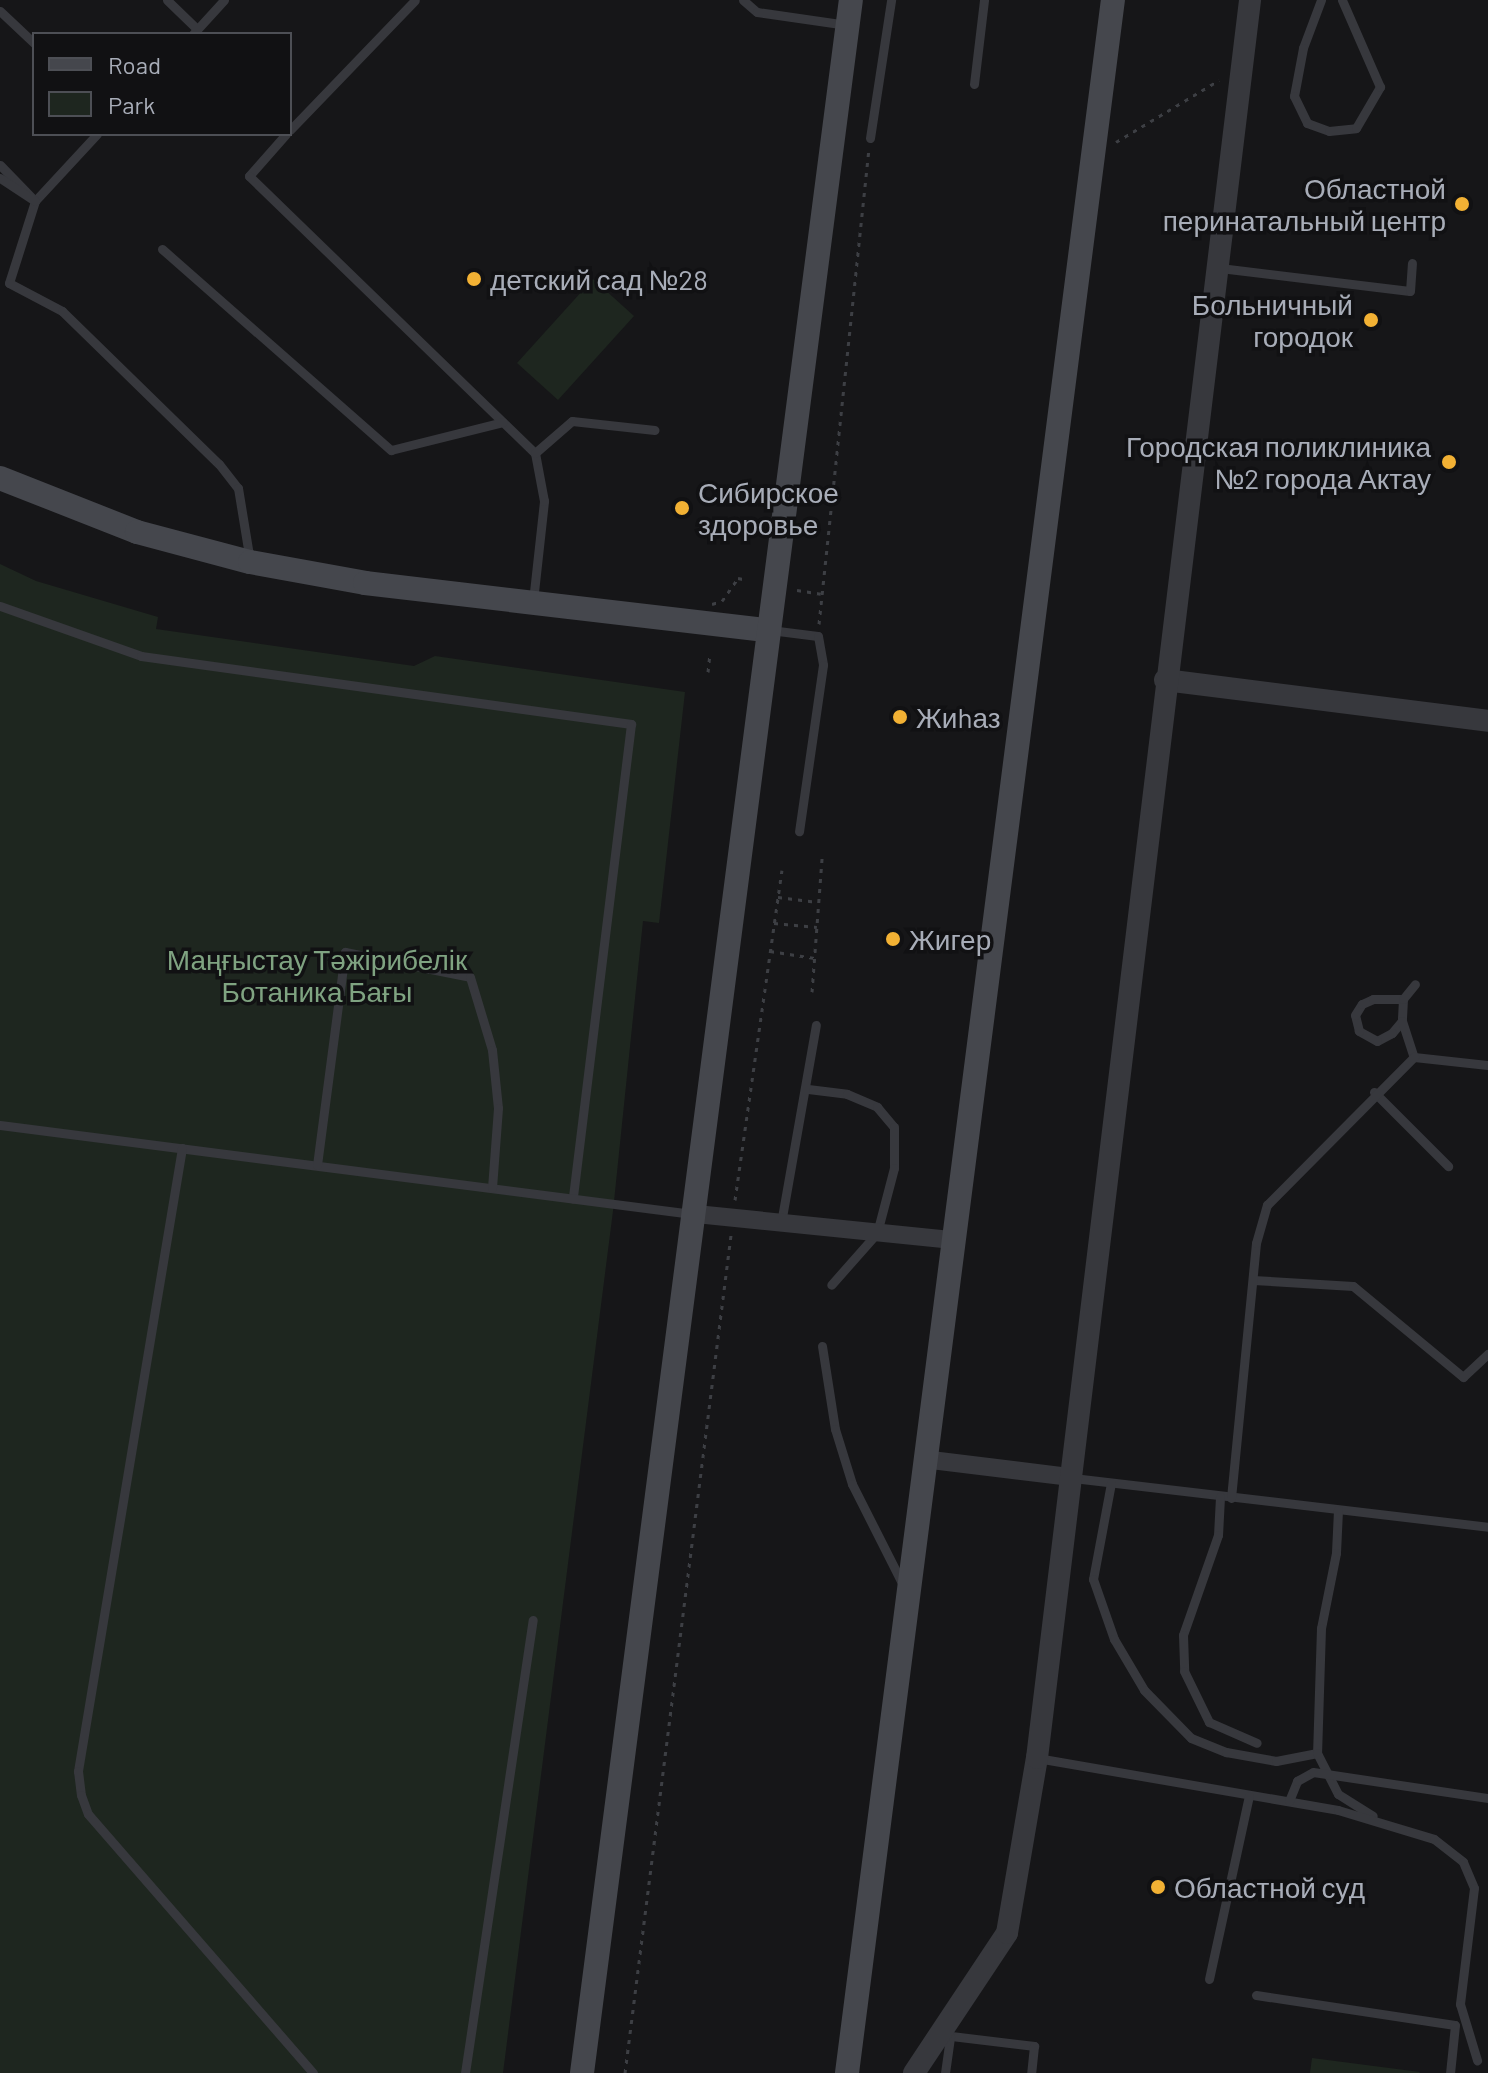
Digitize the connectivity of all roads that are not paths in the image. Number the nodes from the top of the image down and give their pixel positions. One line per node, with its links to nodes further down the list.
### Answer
1 (167, 0): 14 (lane)
2 (224, 0): 14 (lane)
3 (415, 0): 17 (lane)
4 (743, 0): 13 (lane)
5 (851, 0): 13 (main road)
6 (891, 0): 20 (lane)
7 (984, 0): 16 (lane)
8 (1113, 0): 56 (main road)
9 (1250, 0): 26 (street)
10 (1321, 0): 11 (lane)
11 (1342, 0)
12 (0, 11): 15 (lane)
13 (847, 25): 35 (main road)
14 (195, 31)
15 (32, 41)
16 (974, 84)
17 (292, 128)
18 (95, 136): 23 (lane)
19 (284, 136): 28 (lane)
20 (870, 138)
21 (0, 165): 23 (lane)
22 (0, 178): 23 (lane)
23 (35, 201): 27 (lane)
24 (162, 249): 28 (lane)
25 (1412, 263): 26 (lane)
26 (1216, 268): 36 (street)
27 (4, 280): 32 (lane)
28 (503, 422): 30 (lane)
29 (655, 430): 30 (lane)
30 (535, 453): 33 (lane)
31 (0, 478): 32 (main road)
32 (250, 562): 33 (main road)
33 (533, 603): 35 (main road)
34 (0, 606): 52 (lane)
35 (767, 630): 38 (lane); 53 (main road)
36 (1165, 680): 37 (street); 62 (street)
37 (1488, 721)
38 (799, 831)
39 (1415, 984): 40 (lane)
40 (1403, 999): 41 (lane); 41 (lane)
41 (1402, 1021): 43 (lane)
42 (816, 1025): 45 (lane)
43 (1414, 1057): 44 (lane); 46 (lane)
44 (1488, 1065)
45 (808, 1089): 54 (lane); 55 (lane)
46 (1374, 1092): 50 (lane); 57 (lane)
47 (0, 1125): 48 (lane)
48 (182, 1148): 49 (lane); 82 (lane)
49 (317, 1165): 51 (lane); 51 (lane)
50 (1448, 1166)
51 (492, 1188): 52 (lane)
52 (573, 1198): 53 (lane)
53 (696, 1214): 54 (street); 84 (main road)
54 (781, 1223): 55 (street)
55 (877, 1233): 56 (street); 58 (lane)
56 (951, 1240): 61 (main road)
57 (1253, 1280): 60 (lane); 65 (lane)
58 (831, 1285)
59 (822, 1346): 68 (lane)
60 (1488, 1354)
61 (923, 1459): 62 (street); 68 (main road)
62 (1069, 1477): 63 (lane); 72 (street)
63 (1111, 1483): 64 (lane); 71 (lane)
64 (1220, 1497): 65 (lane); 70 (lane)
65 (1231, 1498): 66 (lane)
66 (1338, 1510): 67 (lane); 71 (lane)
67 (1488, 1527)
68 (905, 1590): 85 (main road)
69 (533, 1620): 83 (lane)
70 (1257, 1743)
71 (1317, 1753): 73 (lane)
72 (1037, 1758): 74 (lane); 80 (street)
73 (1327, 1774): 75 (lane); 76 (lane); 77 (lane)
74 (1249, 1796): 76 (lane); 78 (lane)
75 (1488, 1798)
76 (1289, 1801): 77 (lane)
77 (1380, 1820): 81 (lane)
78 (1209, 1979)
79 (1256, 1995): 89 (lane)
80 (945, 2035): 86 (street); 87 (lane); 88 (lane)
81 (1477, 2060)
82 (313, 2073)
83 (465, 2073)
84 (582, 2073)
85 (847, 2073)
86 (914, 2073)
87 (945, 2073)
88 (1031, 2073)
89 (1450, 2073)

